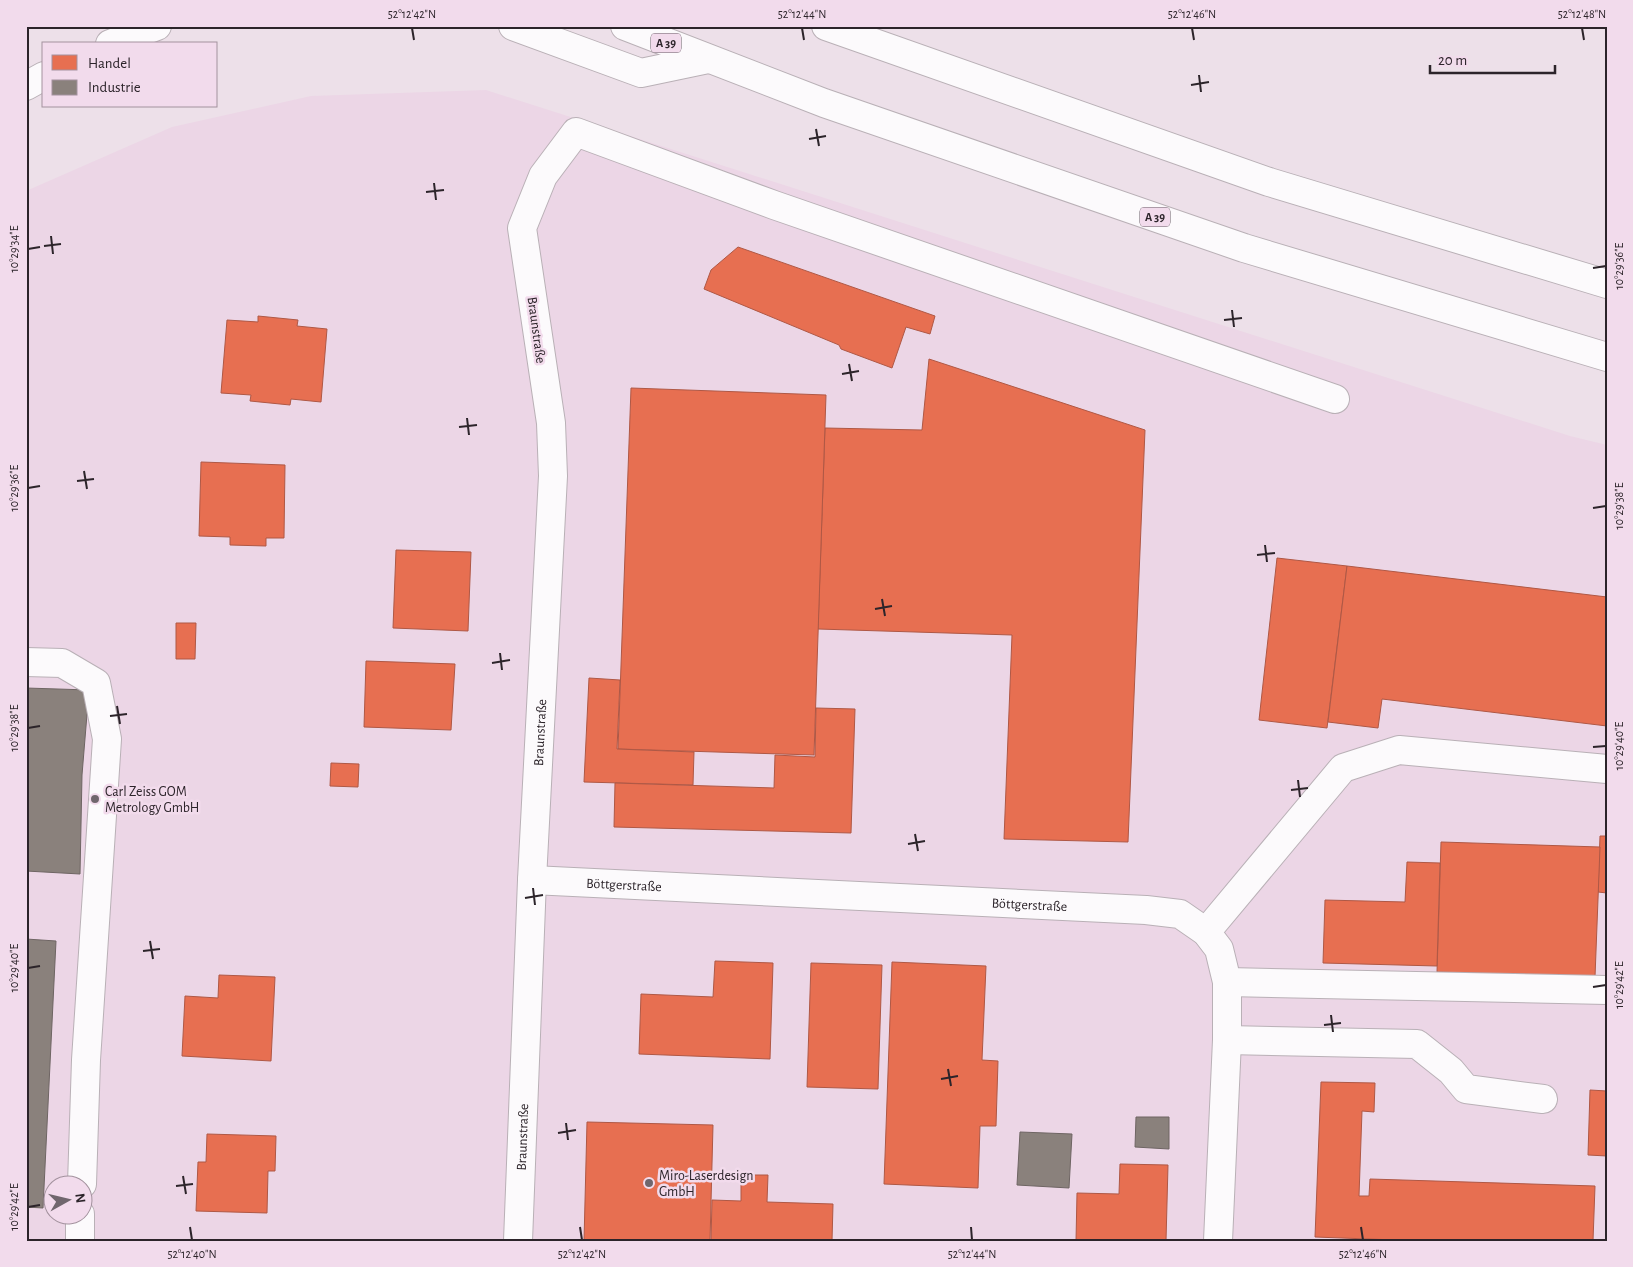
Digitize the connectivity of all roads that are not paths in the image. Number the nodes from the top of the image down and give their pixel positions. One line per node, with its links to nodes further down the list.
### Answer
1 (157, 26): 5 (main road)
2 (513, 26): 6 (main road)
3 (625, 26): 6 (main road, A 39)
4 (826, 26): 9 (main road)
5 (115, 42)
6 (708, 59): 10 (main road, A 39)
7 (42, 77): 8 (main road)
8 (26, 86)
9 (1607, 284)
10 (1607, 357)
11 (1335, 399): 14 (main road, Braunstraße)
12 (26, 662): 20 (main road)
13 (1607, 769): 15 (main road)
14 (532, 880): 15 (main road, Böttgerstraße); 23 (main road, Braunstraße)
15 (1206, 932): 16 (main road, Böttgerstraße)
16 (1227, 982): 17 (main road); 18 (main road, Böttgerstraße)
17 (1607, 990)
18 (1227, 1040): 19 (main road); 24 (main road, Böttgerstraße)
19 (1543, 1099)
20 (82, 1174)
21 (80, 1224): 22 (main road)
22 (80, 1241)
23 (518, 1241)
24 (1218, 1241)

